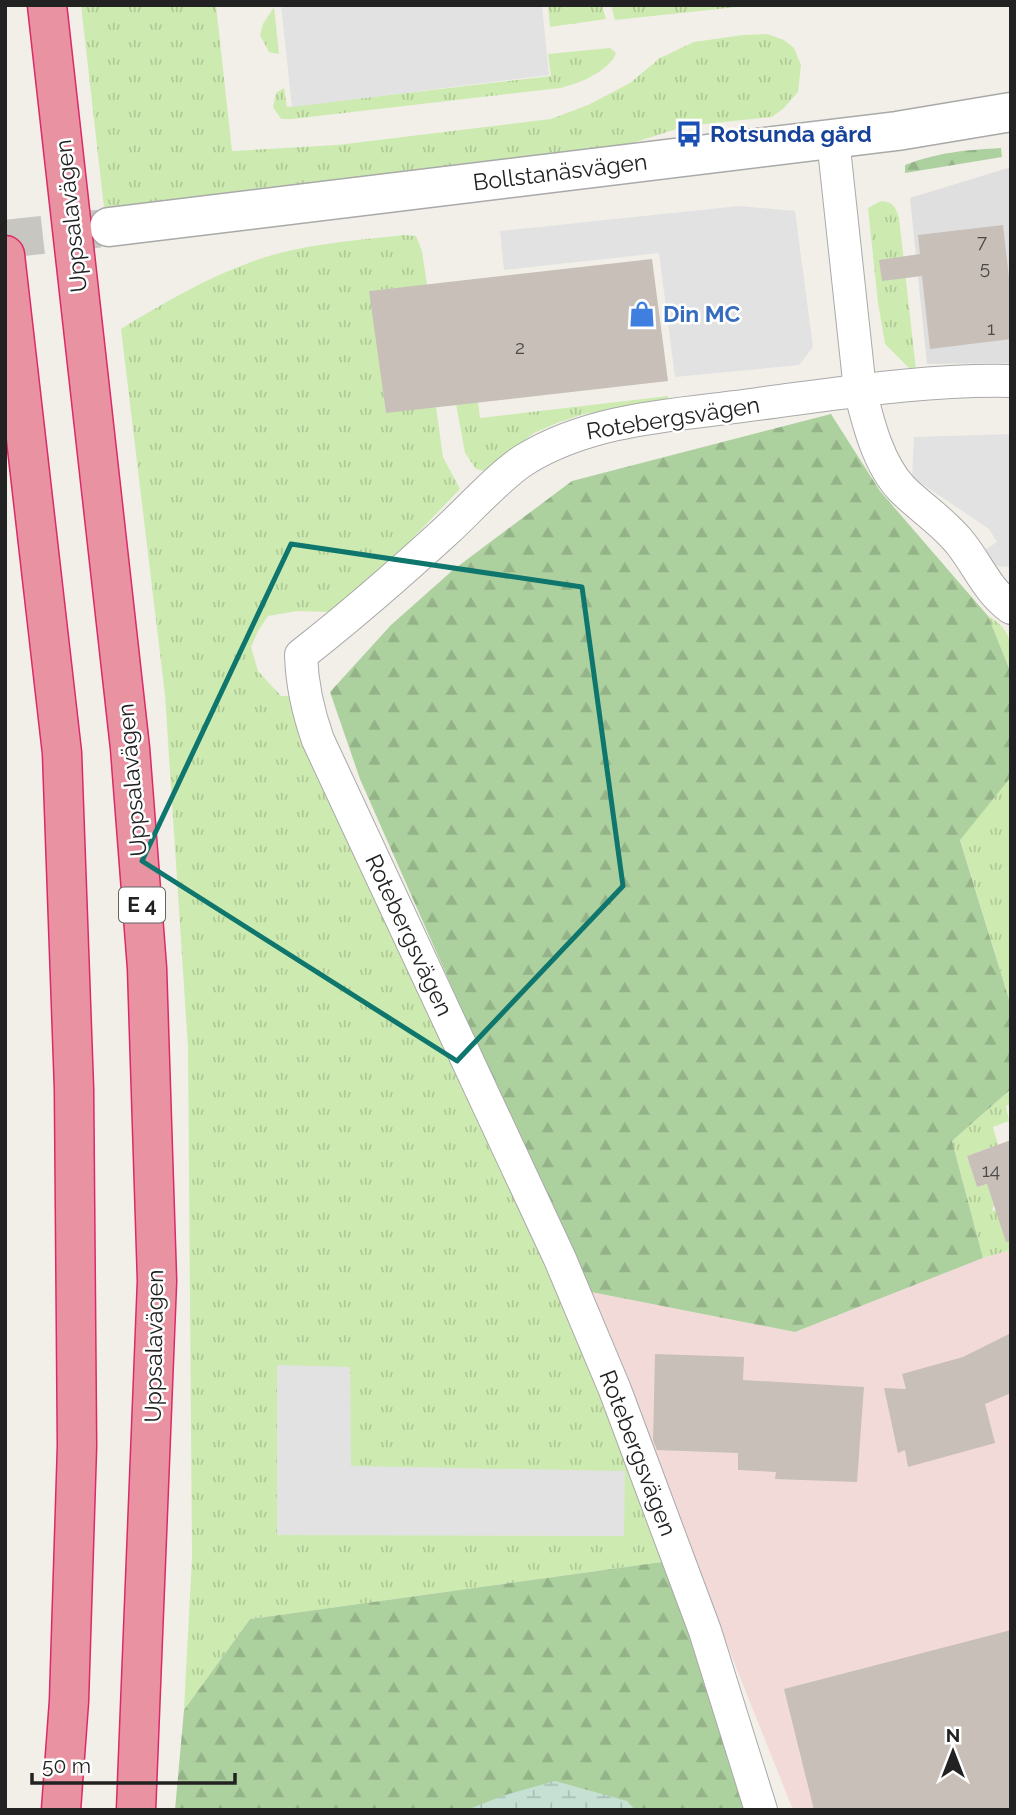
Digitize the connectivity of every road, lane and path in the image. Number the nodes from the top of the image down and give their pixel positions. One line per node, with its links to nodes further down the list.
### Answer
1 (47, 5): 10 (highway, Uppsalavägen / E 4)
2 (1011, 112): 3 (street, Bollstanäsvägen)
3 (833, 139): 4 (street, Bollstanäsvägen); 7 (street)
4 (109, 227)
5 (5, 255): 9 (highway)
6 (1011, 381): 7 (street, Rotebergsvägen)
7 (860, 390): 8 (street); 11 (street, Rotebergsvägen)
8 (1011, 608)
9 (61, 1810)
10 (136, 1810)
11 (761, 1810)

